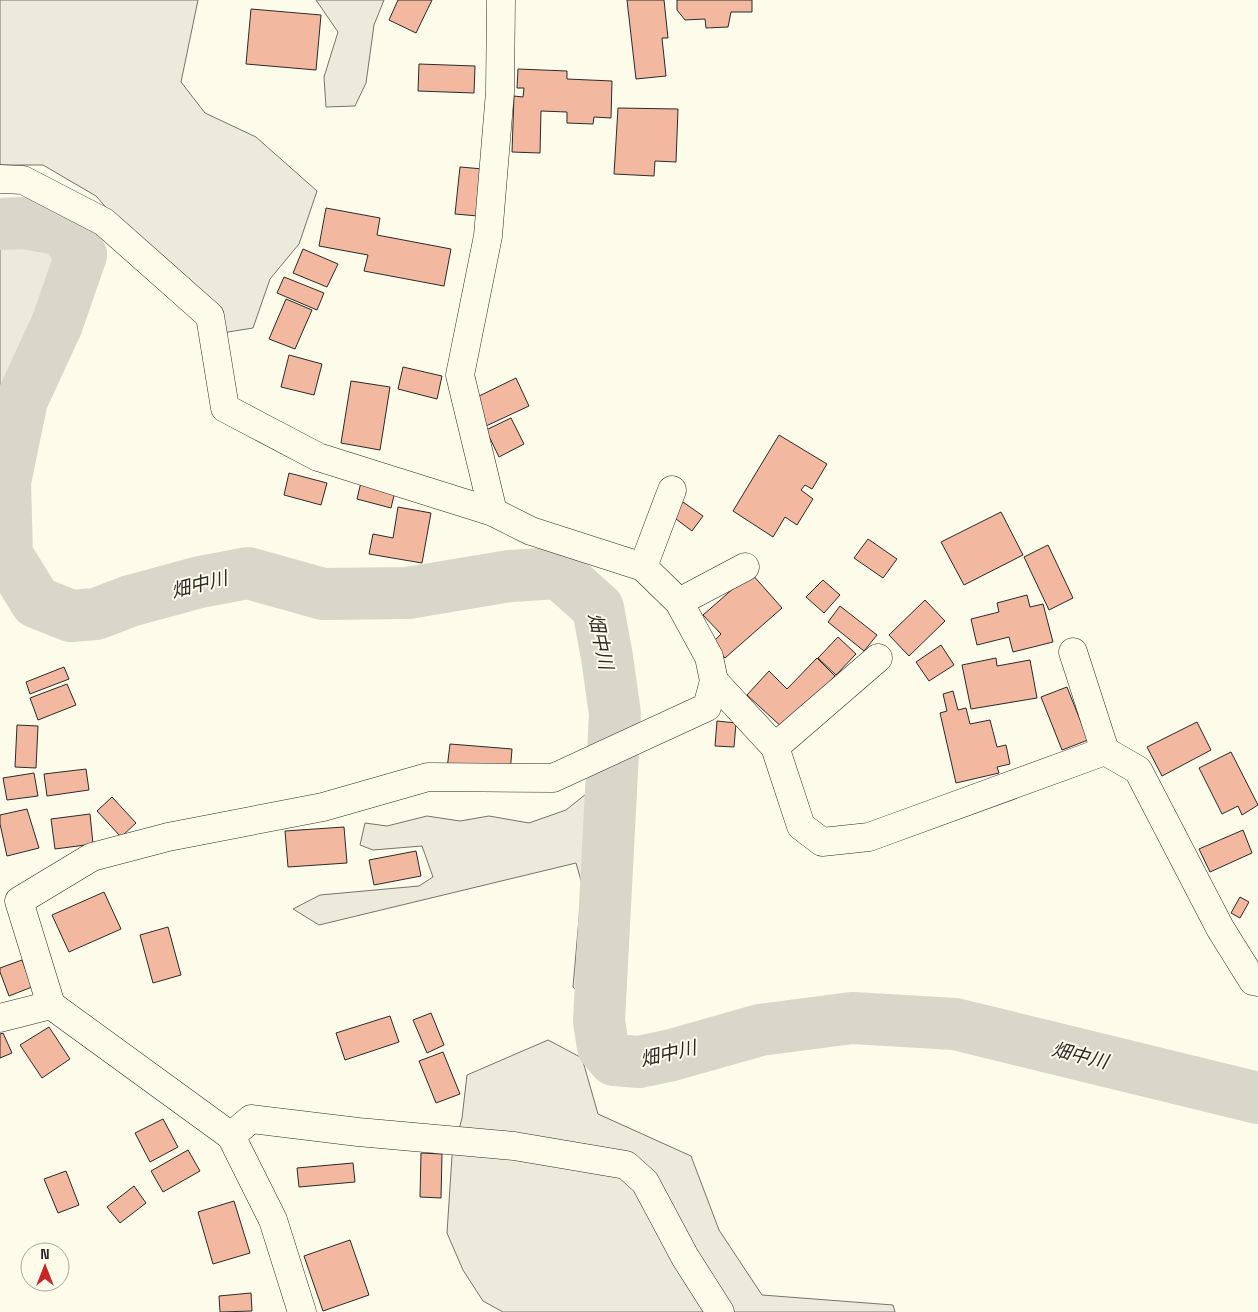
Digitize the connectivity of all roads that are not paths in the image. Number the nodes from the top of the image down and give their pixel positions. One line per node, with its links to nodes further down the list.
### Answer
1 (501, 0): 4 (street)
2 (0, 179): 4 (street)
3 (672, 490): 6 (street)
4 (493, 512): 6 (street)
5 (745, 566): 7 (street)
6 (643, 568): 7 (street)
7 (679, 602): 10 (street)
8 (1073, 652): 12 (street)
9 (878, 658): 11 (street)
10 (714, 681): 11 (street); 14 (street)
11 (775, 747): 12 (street)
12 (1105, 751): 13 (street)
13 (1258, 982)
14 (51, 1005): 15 (street); 16 (street)
15 (0, 1018)
16 (232, 1136): 17 (street); 18 (street)
17 (302, 1312)
18 (720, 1312)

